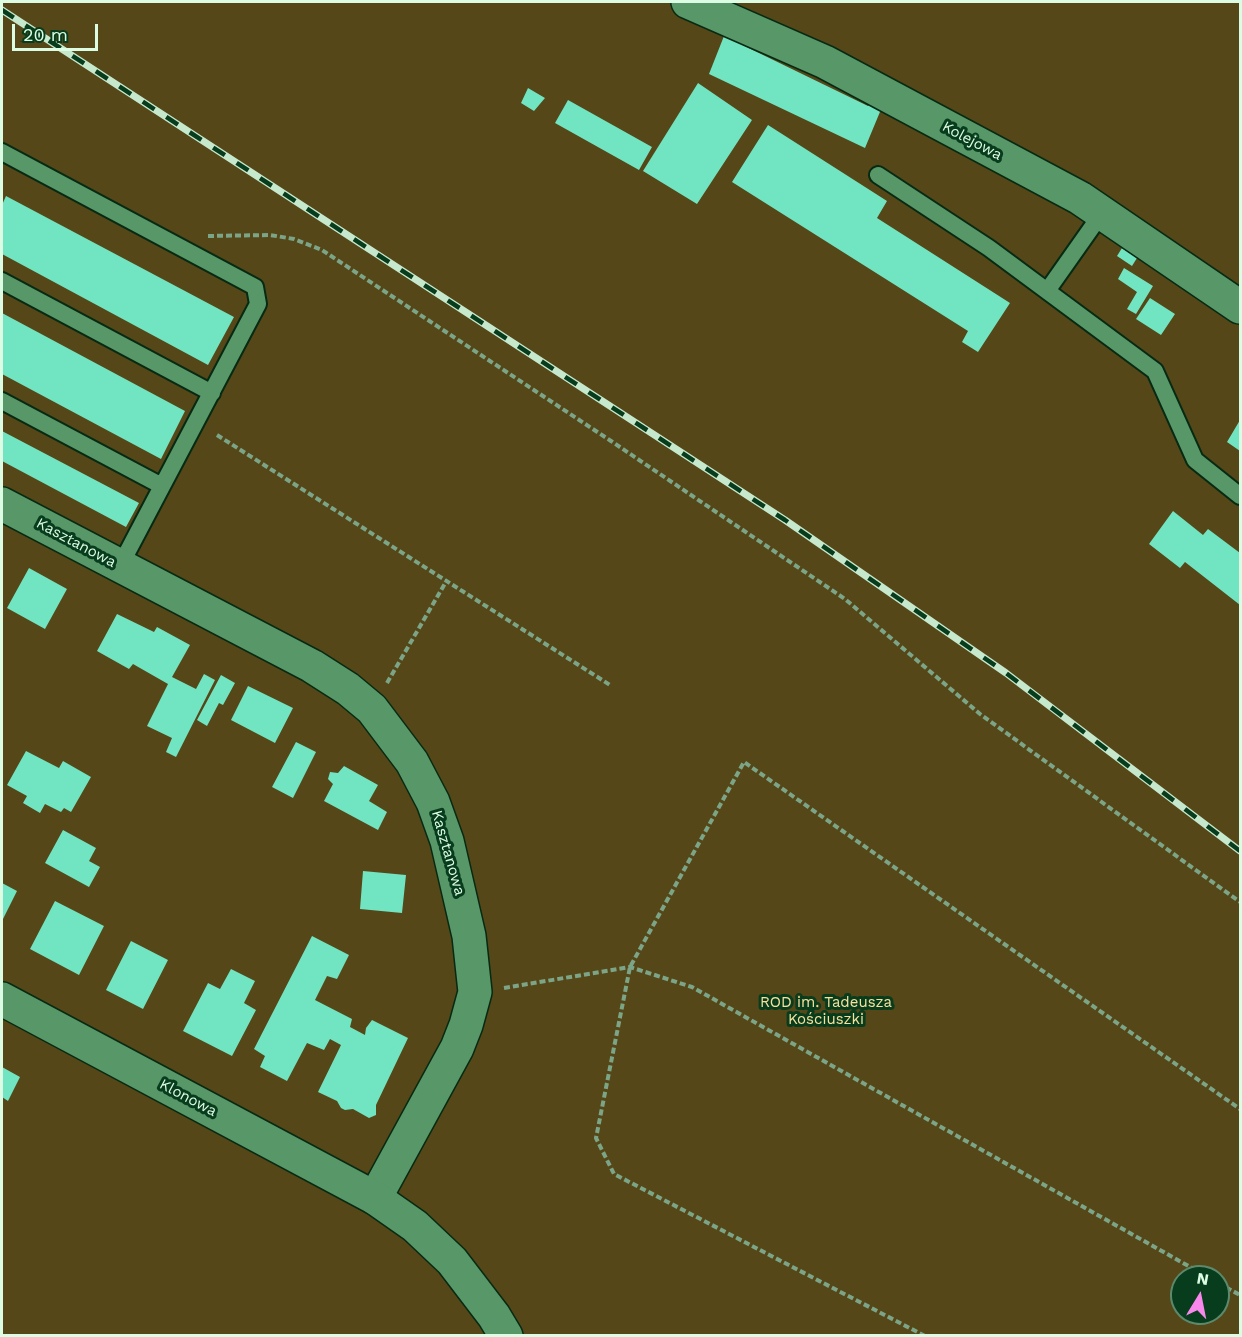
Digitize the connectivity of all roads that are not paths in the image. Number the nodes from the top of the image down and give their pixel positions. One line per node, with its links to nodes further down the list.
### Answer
1 (688, 2): 4 (street, Kolejowa)
2 (3, 157): 8 (lane)
3 (878, 175): 6 (lane)
4 (1102, 213): 6 (lane); 7 (street, Kolejowa)
5 (2, 281): 8 (lane)
6 (1047, 291): 11 (lane)
7 (1237, 297)
8 (212, 393): 10 (lane)
9 (2, 401): 10 (lane)
10 (162, 486): 13 (lane)
11 (1240, 496)
12 (2, 504): 13 (street, Kasztanowa)
13 (120, 566): 15 (street, Kasztanowa)
14 (2, 999): 15 (street, Klonowa)
15 (375, 1198): 16 (street, Klonowa)
16 (506, 1335)

